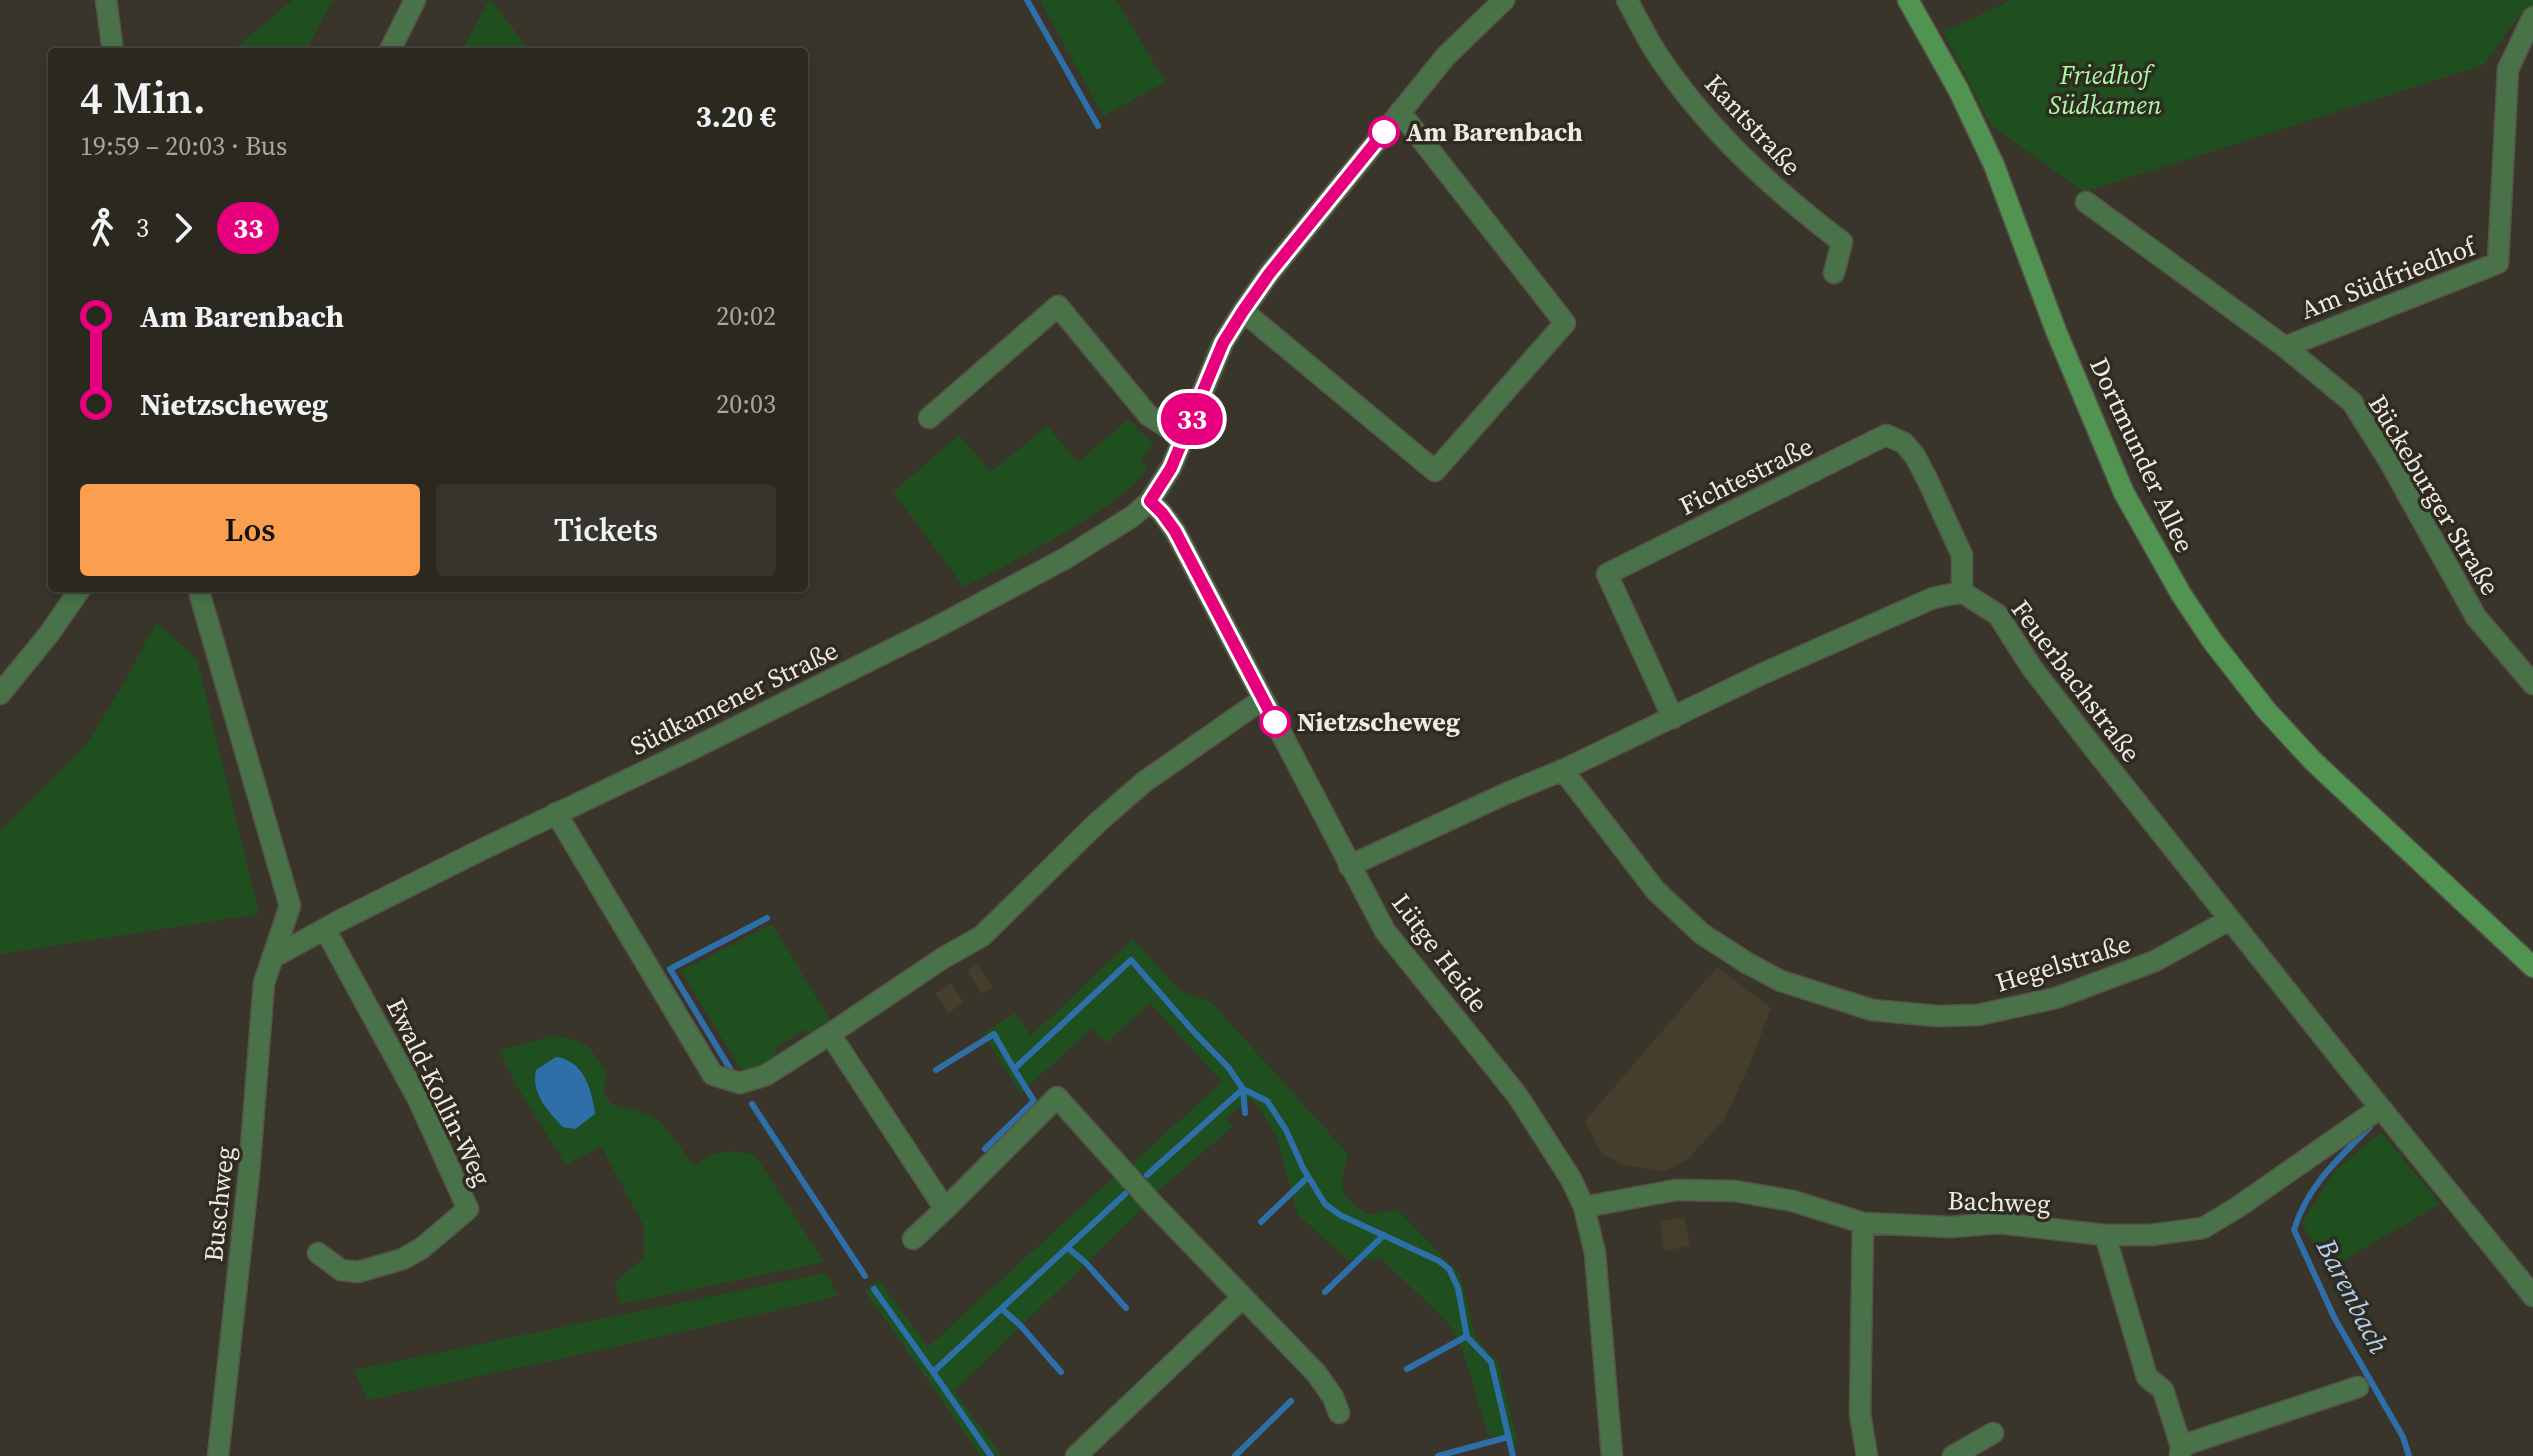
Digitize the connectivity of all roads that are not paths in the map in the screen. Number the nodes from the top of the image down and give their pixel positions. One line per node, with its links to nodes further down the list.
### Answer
1 (106, 0): 7 (street)
2 (415, 0): 8 (street)
3 (1504, 0): 9 (street, Südkamener Straße)
4 (1627, 0): 11 (street, Kantstraße)
5 (1908, 0): 30 (main road, Dortmunder Allee)
6 (2533, 17): 13 (street, Am Südfriedhof)
7 (112, 48)
8 (391, 48)
9 (1400, 112): 12 (street, Südkamener Straße); 12 (street)
10 (2086, 202): 13 (street, Bückeburger Straße)
11 (1834, 273)
12 (1243, 311): 15 (street, Südkamener Straße)
13 (2285, 347): 20 (street, Bückeburger Straße)
14 (929, 418): 15 (street)
15 (1186, 433): 16 (street, Südkamener Straße)
16 (1150, 501): 22 (street, Lütge Heide); 25 (street, Südkamener Straße)
17 (78, 592): 21 (street)
18 (1962, 592): 23 (street); 23 (street, Fichtestraße); 27 (street, Feuerbachstraße)
19 (200, 595): 29 (street, Buschweg)
20 (2533, 684)
21 (0, 694)
22 (1263, 699): 26 (street, Lütge Heide); 31 (street)
23 (1673, 718): 24 (street)
24 (1563, 770): 26 (street); 27 (street, Hegelstraße)
25 (556, 813): 28 (street, Südkamener Straße); 31 (street)
26 (1349, 866): 33 (street, Lütge Heide)
27 (2229, 920): 32 (street, Feuerbachstraße)
28 (325, 929): 29 (street, Südkamener Straße); 38 (street, Ewald-Kollin-Weg)
29 (274, 953): 45 (street, Buschweg)
30 (2533, 967)
31 (830, 1034): 34 (street)
32 (2380, 1108): 36 (street, Bachweg); 39 (street, Feuerbachstraße)
33 (1584, 1207): 35 (street, Bachweg); 47 (street, Lütge Heide)
34 (945, 1209): 37 (street); 40 (street)
35 (1863, 1223): 36 (street, Bachweg); 48 (street)
36 (2105, 1235): 44 (street)
37 (913, 1239)
38 (318, 1253)
39 (2533, 1296)
40 (1242, 1298): 42 (street); 46 (street)
41 (2358, 1387): 44 (street)
42 (1339, 1413)
43 (1993, 1433): 49 (street)
44 (2181, 1451)
45 (218, 1456)
46 (1076, 1456)
47 (1612, 1456)
48 (1867, 1456)
49 (1953, 1456)

